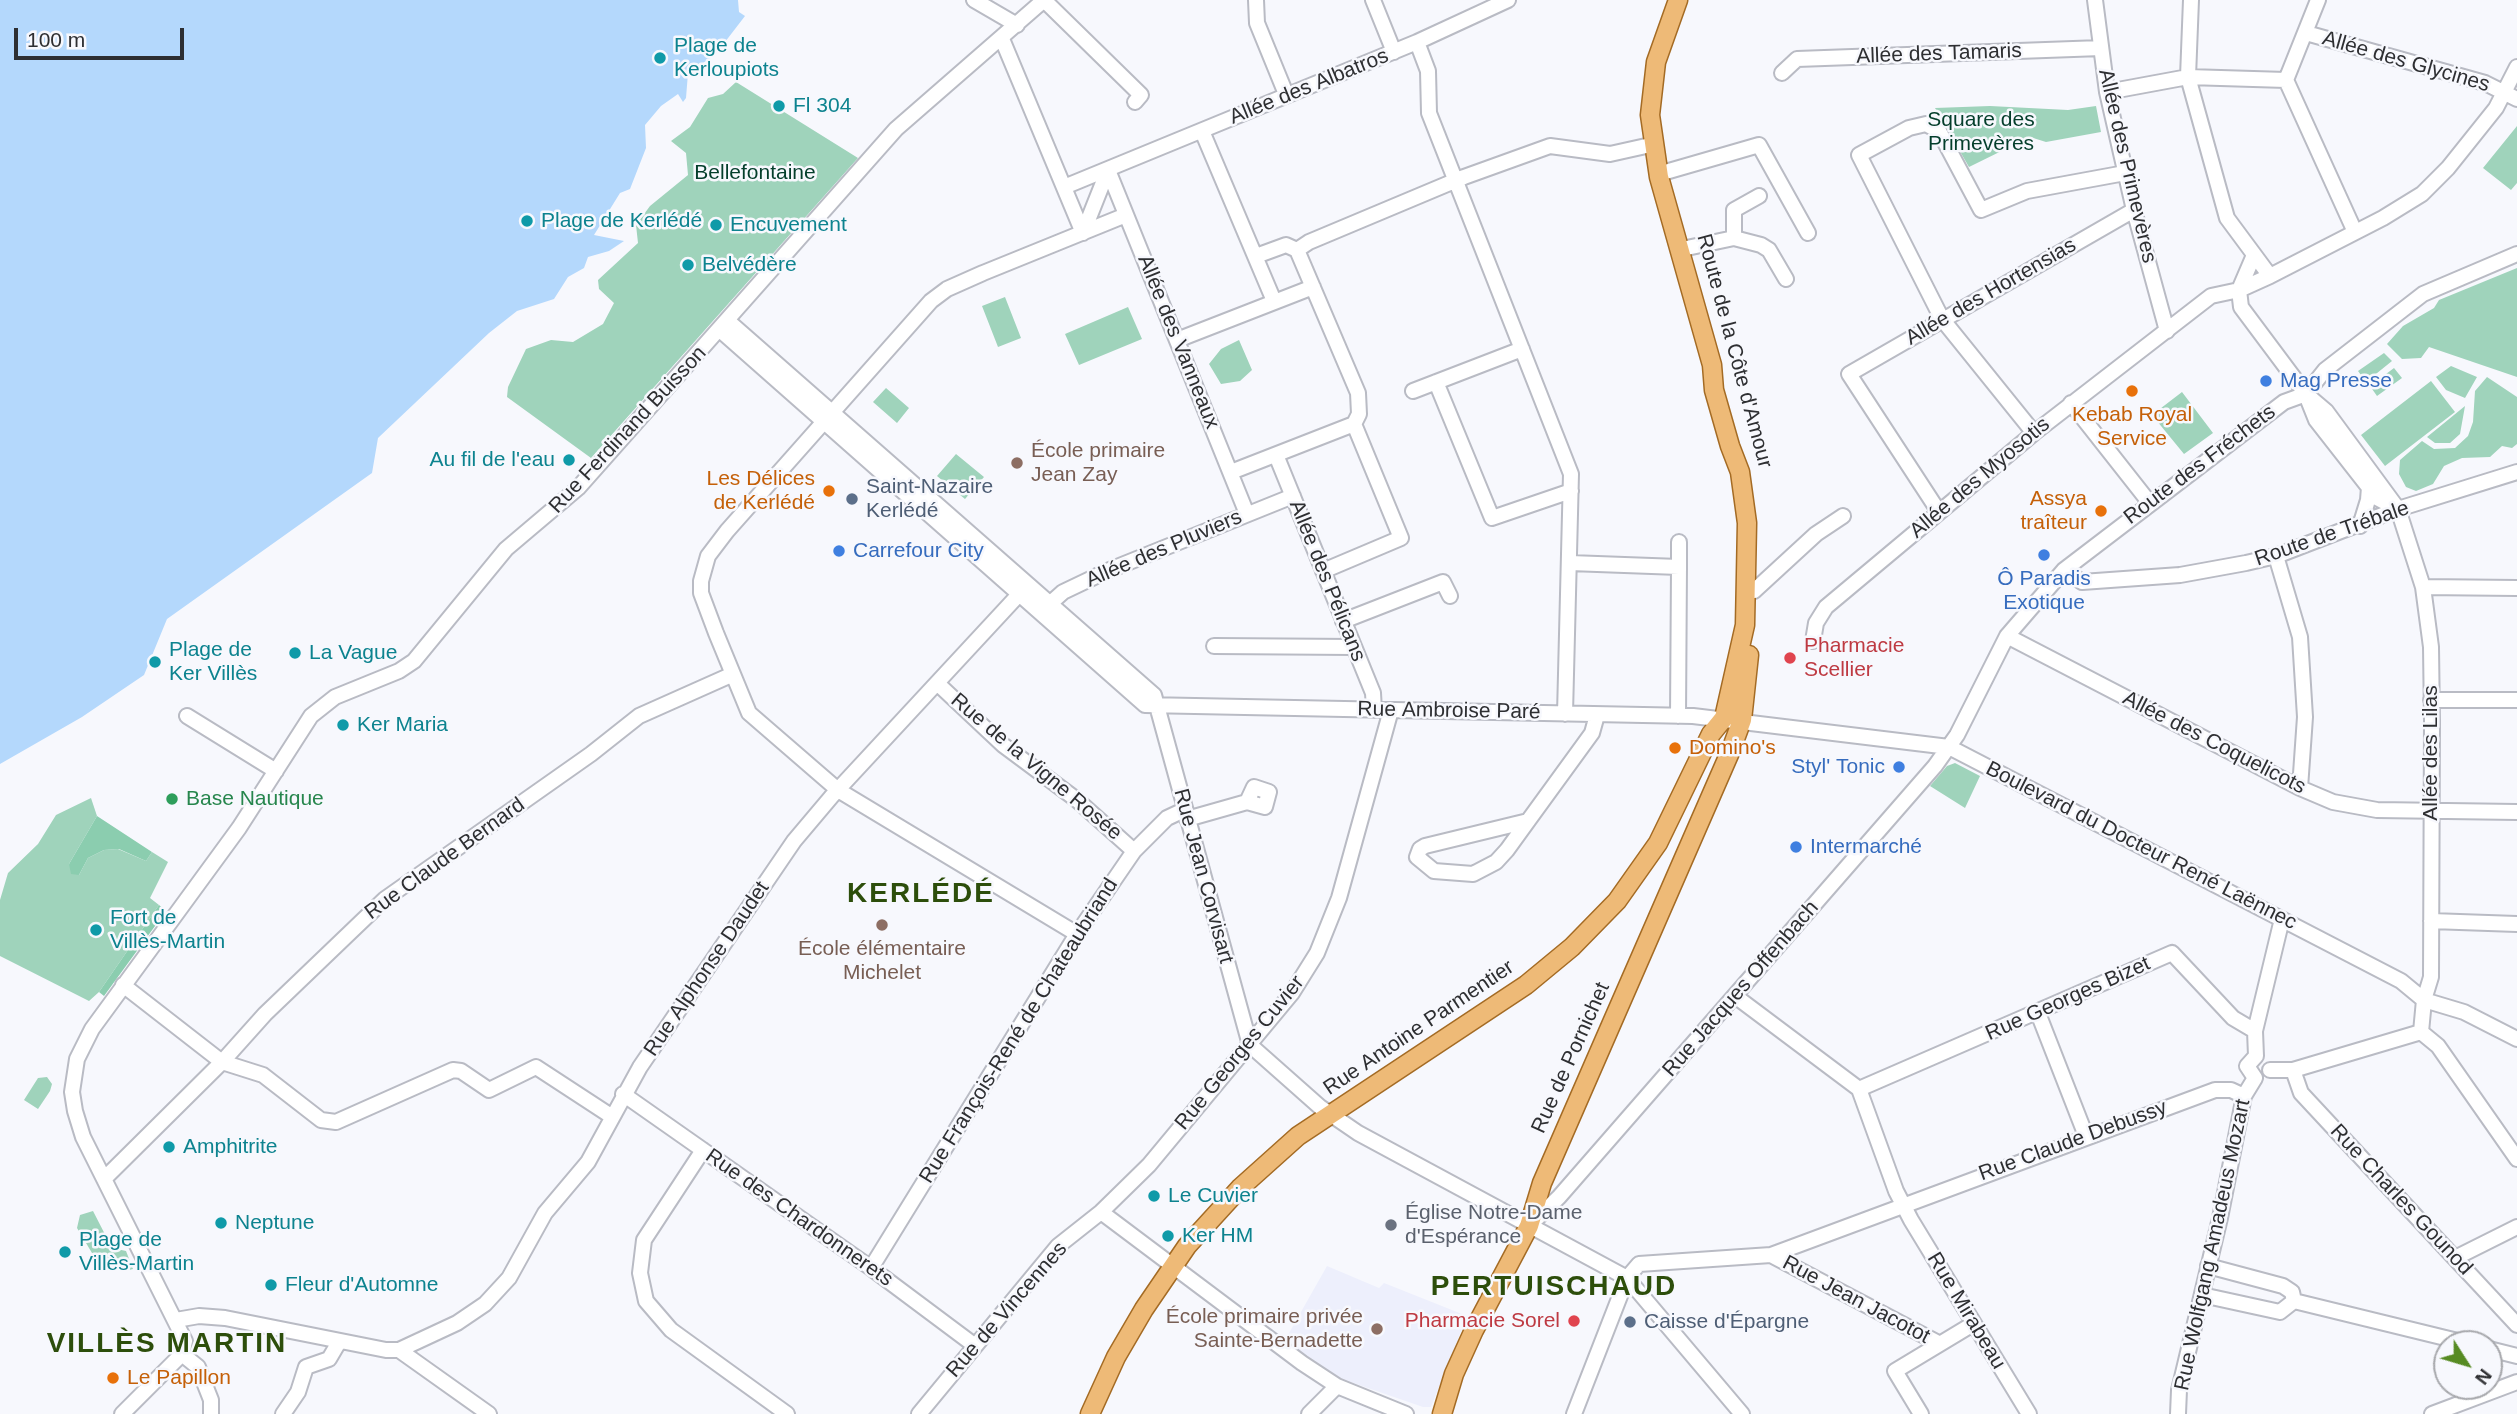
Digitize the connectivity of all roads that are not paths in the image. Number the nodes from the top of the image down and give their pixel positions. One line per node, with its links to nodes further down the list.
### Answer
1 (974, 0): 11 (street)
2 (1044, 0): 11 (street, Rue Ferdinand Buisson); 24 (street)
3 (1255, 0): 22 (street)
4 (1373, 0): 16 (street)
5 (1508, 0): 14 (street, Allée des Albatros)
6 (1678, 0): 26 (main road, Route de la Côte d'Amour)
7 (1688, 0): 28 (main road, Route de la Côte d'Amour)
8 (2095, 0): 15 (street, Allée des Primevères)
9 (2191, 0): 19 (street)
10 (2318, 0): 12 (street)
11 (1017, 25): 13 (street, Rue Ferdinand Buisson)
12 (2306, 33): 20 (street); 23 (street, Allée des Glycines)
13 (1002, 40): 31 (street); 50 (street, Rue Ferdinand Buisson)
14 (1417, 42): 16 (street, Allée des Albatros); 30 (street)
15 (2101, 48): 18 (street, Allée des Tamaris); 21 (street, Allée des Primevères)
16 (1394, 52): 22 (street, Allée des Albatros)
17 (2517, 67): 23 (street, Allée des Myosotis)
18 (1782, 73)
19 (2188, 77): 20 (street); 21 (street); 41 (street)
20 (2286, 80): 35 (street)
21 (2107, 92): 29 (street, Allée des Primevères)
22 (1286, 94): 25 (street, Allée des Albatros)
23 (2511, 96): 35 (street, Allée des Myosotis)
24 (1135, 102)
25 (1202, 131): 27 (street, Allée des Albatros); 43 (street)
26 (1655, 144): 30 (street); 90 (main road, Route de la Côte d'Amour)
27 (1108, 170): 31 (street, Allée des Albatros); 34 (street, Allée des Vanneaux); 36 (street)
28 (1662, 173): 37 (street); 39 (main road, Route de la Côte d'Amour)
29 (2125, 173): 33 (street, Allée des Primevères); 49 (street)
30 (1455, 182): 40 (street); 53 (street)
31 (1064, 187): 36 (street)
32 (1759, 196): 38 (street)
33 (2134, 210): 49 (street, Allée des Hortensias); 51 (street, Allée des Primevères)
34 (1126, 215): 36 (street); 52 (street, Allée des Vanneaux)
35 (2355, 232): 44 (street, Allée des Myosotis)
36 (1083, 233): 58 (street)
37 (1808, 233)
38 (1734, 238): 39 (street); 45 (street)
39 (1682, 249): 82 (main road, Route de la Côte d'Amour)
40 (1297, 250): 43 (street); 46 (street)
41 (2254, 254): 44 (street); 47 (street)
42 (2517, 254): 56 (street, Route des Fréchets)
43 (1256, 256): 48 (street)
44 (2270, 276): 47 (street, Allée des Myosotis)
45 (1786, 279)
46 (1313, 287): 48 (street); 59 (street)
47 (2239, 290): 51 (street, Allée des Myosotis); 56 (street)
48 (1275, 301): 52 (street)
49 (1942, 320): 60 (street); 69 (street, Allée des Hortensias)
50 (724, 326): 58 (street); 104 (street, Rue Ferdinand Buisson)
51 (2167, 331): 57 (street, Allée des Myosotis)
52 (1177, 340): 62 (street, Allée des Vanneaux)
53 (1522, 349): 54 (street); 65 (street)
54 (1436, 382): 55 (street); 65 (street)
55 (1413, 391)
56 (2306, 394): 64 (street); 67 (street, Route des Fréchets); 68 (street, Allée des Lilas)
57 (2071, 403): 60 (street, Allée des Myosotis); 67 (street)
58 (829, 417): 81 (street); 91 (street)
59 (1353, 424): 61 (street); 78 (street)
60 (2034, 433): 69 (street, Allée des Myosotis)
61 (1276, 454): 62 (street); 66 (street, Allée des Pélicans)
62 (1231, 472): 70 (street, Allée des Vanneaux)
63 (2517, 472): 68 (street, Route de Trébale)
64 (2369, 486): 68 (street); 72 (street)
65 (1571, 491): 75 (street)
66 (1293, 496): 70 (street, Allée des Pluviers); 78 (street, Allée des Pélicans)
67 (2149, 502): 77 (street, Route des Fréchets)
68 (2398, 509): 72 (street, Route de Trébale); 79 (street, Allée des Lilas)
69 (1939, 512): 87 (street, Allée des Myosotis)
70 (1247, 514): 84 (street, Allée des Pluviers)
71 (1843, 516): 82 (street)
72 (2360, 526): 74 (street, Route de Trébale)
73 (1679, 541): 76 (street)
74 (2276, 556): 77 (street, Route de Trébale); 105 (street)
75 (1570, 563): 76 (street); 98 (street)
76 (1679, 567): 101 (street)
77 (2064, 570): 86 (street, Route des Fréchets)
78 (1323, 571): 85 (street, Allée des Pélicans)
79 (2423, 587): 80 (street); 93 (street, Allée des Lilas)
80 (2517, 588)
81 (1024, 589): 84 (street); 92 (street, Rue Alphonse Daudet)
82 (1754, 591): 102 (main road, Route de la Côte d'Amour)
83 (1450, 596): 85 (street)
84 (1045, 608): 95 (street)
85 (1343, 621): 89 (street, Allée des Pélicans)
86 (2007, 636): 103 (street, Route des Fréchets); 105 (street, Allée des Coquelicots)
87 (1813, 640)
88 (1214, 646): 89 (street)
89 (1354, 647): 96 (street, Allée des Pélicans)
90 (1739, 658): 102 (main road, Rue Antoine Parmentier)
91 (731, 675): 106 (street); 126 (street, Rue Claude Bernard)
92 (937, 683): 106 (street, Rue Alphonse Daudet); 112 (street, Rue de la Vigne Rosée)
93 (2431, 700): 94 (street); 108 (street, Allée des Lilas)
94 (2517, 700)
95 (1156, 707): 96 (street, Rue Ambroise Paré); 110 (street, Rue Jean Corvisart)
96 (1374, 709): 97 (street, Rue Ambroise Paré)
97 (1391, 710): 98 (street, Rue Ambroise Paré); 124 (street, Rue Georges Cuvier)
98 (1565, 714): 99 (street, Rue Ambroise Paré)
99 (1597, 715): 101 (street, Rue Ambroise Paré); 111 (street)
100 (187, 716): 104 (street)
101 (1678, 716): 102 (street, Rue Ambroise Paré)
102 (1733, 719): 103 (street, Boulevard du Docteur René Laënnec); 133 (main road, Rue Antoine Parmentier); 141 (main road, Rue de Pornichet)
103 (1950, 747): 113 (street, Boulevard du Docteur René Laënnec); 118 (street, Rue Jacques Offenbach)
104 (276, 771): 117 (street, Rue Ferdinand Buisson)
105 (2300, 788): 108 (street, Allée des Coquelicots)
106 (838, 790): 116 (street); 131 (street, Rue Alphonse Daudet)
107 (1247, 802): 110 (street, Rue François-René de Chateaubriand)
108 (2432, 811): 109 (street, Allée des Coquelicots); 114 (street, Allée des Lilas)
109 (2517, 811)
110 (1185, 814): 112 (street, Rue François-René de Chateaubriand); 124 (street, Rue Jean Corvisart)
111 (1528, 821): 111 (street)
112 (1134, 851): 116 (street, Rue François-René de Chateaubriand)
113 (2282, 919): 119 (street, Boulevard du Docteur René Laënnec); 121 (street)
114 (2431, 921): 115 (street); 119 (street, Allée des Lilas)
115 (2517, 924)
116 (1077, 934): 147 (street, Rue François-René de Chateaubriand)
117 (123, 985): 126 (street); 138 (street, Rue Ferdinand Buisson)
118 (1735, 996): 130 (street); 141 (street, Rue Jacques Offenbach)
119 (2424, 1000): 122 (street, Allée des Lilas); 123 (street, Boulevard du Docteur René Laënnec)
120 (2038, 1013): 121 (street, Rue Georges Bizet); 130 (street, Rue Georges Bizet); 135 (street)
121 (2255, 1031): 125 (street)
122 (2421, 1032): 128 (street); 137 (street)
123 (2517, 1039)
124 (1250, 1045): 133 (street); 140 (street, Rue Georges Cuvier)
125 (2256, 1056): 127 (street); 129 (street)
126 (222, 1062): 134 (street); 138 (street, Rue Claude Bernard)
127 (2270, 1070): 128 (street); 129 (street)
128 (2293, 1070): 144 (street, Rue Charles Gounod)
129 (2255, 1078): 132 (street, Rue Wolfgang Amadeus Mozart)
130 (1859, 1089): 139 (street, Rue Mirabeau)
131 (623, 1094): 134 (street, Rue Alphonse Daudet); 136 (street, Rue des Chardonnerets)
132 (2244, 1096): 135 (street, Rue Claude Debussy); 145 (street, Rue Wolfgang Amadeus Mozart)
133 (1330, 1114): 141 (street); 146 (main road, Rue Antoine Parmentier)
134 (611, 1116): 158 (street, Rue Alphonse Daudet)
135 (2085, 1136): 139 (street, Rue Claude Debussy)
136 (702, 1150): 147 (street, Rue des Chardonnerets); 167 (street)
137 (2517, 1159)
138 (104, 1179): 151 (street, Rue Ferdinand Buisson)
139 (1904, 1207): 143 (street, Rue Claude Debussy); 152 (street, Rue Mirabeau)
140 (1101, 1212): 146 (street); 157 (street, Rue de Vincennes)
141 (1529, 1226): 148 (street); 172 (main road, Rue de Pornichet)
142 (2517, 1227): 144 (street)
143 (1771, 1255): 148 (street); 156 (street, Rue Jean Jacotot)
144 (2455, 1258): 153 (street, Rue Charles Gounod)
145 (2208, 1266): 149 (street, Rue Wolfgang Amadeus Mozart); 150 (street)
146 (1172, 1267): 161 (street); 169 (main road, Rue Antoine Parmentier)
147 (871, 1268): 157 (street, Rue des Chardonnerets)
148 (1627, 1278): 173 (street); 174 (street)
149 (2202, 1295): 150 (street); 177 (street, Rue Wolfgang Amadeus Mozart)
150 (2294, 1301): 154 (street)
151 (176, 1320): 155 (street); 159 (street, Rue Ferdinand Buisson)
152 (1973, 1324): 156 (street); 176 (street, Rue Mirabeau)
153 (2517, 1325)
154 (2433, 1335)
155 (339, 1342): 158 (street); 165 (street)
156 (1940, 1344): 175 (street)
157 (974, 1345): 168 (street, Rue de Vincennes)
158 (399, 1350): 166 (street)
159 (182, 1354): 163 (street); 164 (street)
160 (2517, 1382): 162 (street)
161 (1337, 1387): 170 (street); 171 (street)
162 (2452, 1410): 178 (street)
163 (122, 1414)
164 (211, 1414)
165 (283, 1414)
166 (489, 1414)
167 (787, 1414)
168 (919, 1414)
169 (1090, 1414)
170 (1309, 1414)
171 (1406, 1414)
172 (1442, 1414)
173 (1574, 1414)
174 (1742, 1414)
175 (1921, 1414)
176 (2029, 1414)
177 (2178, 1414)
178 (2432, 1414)

